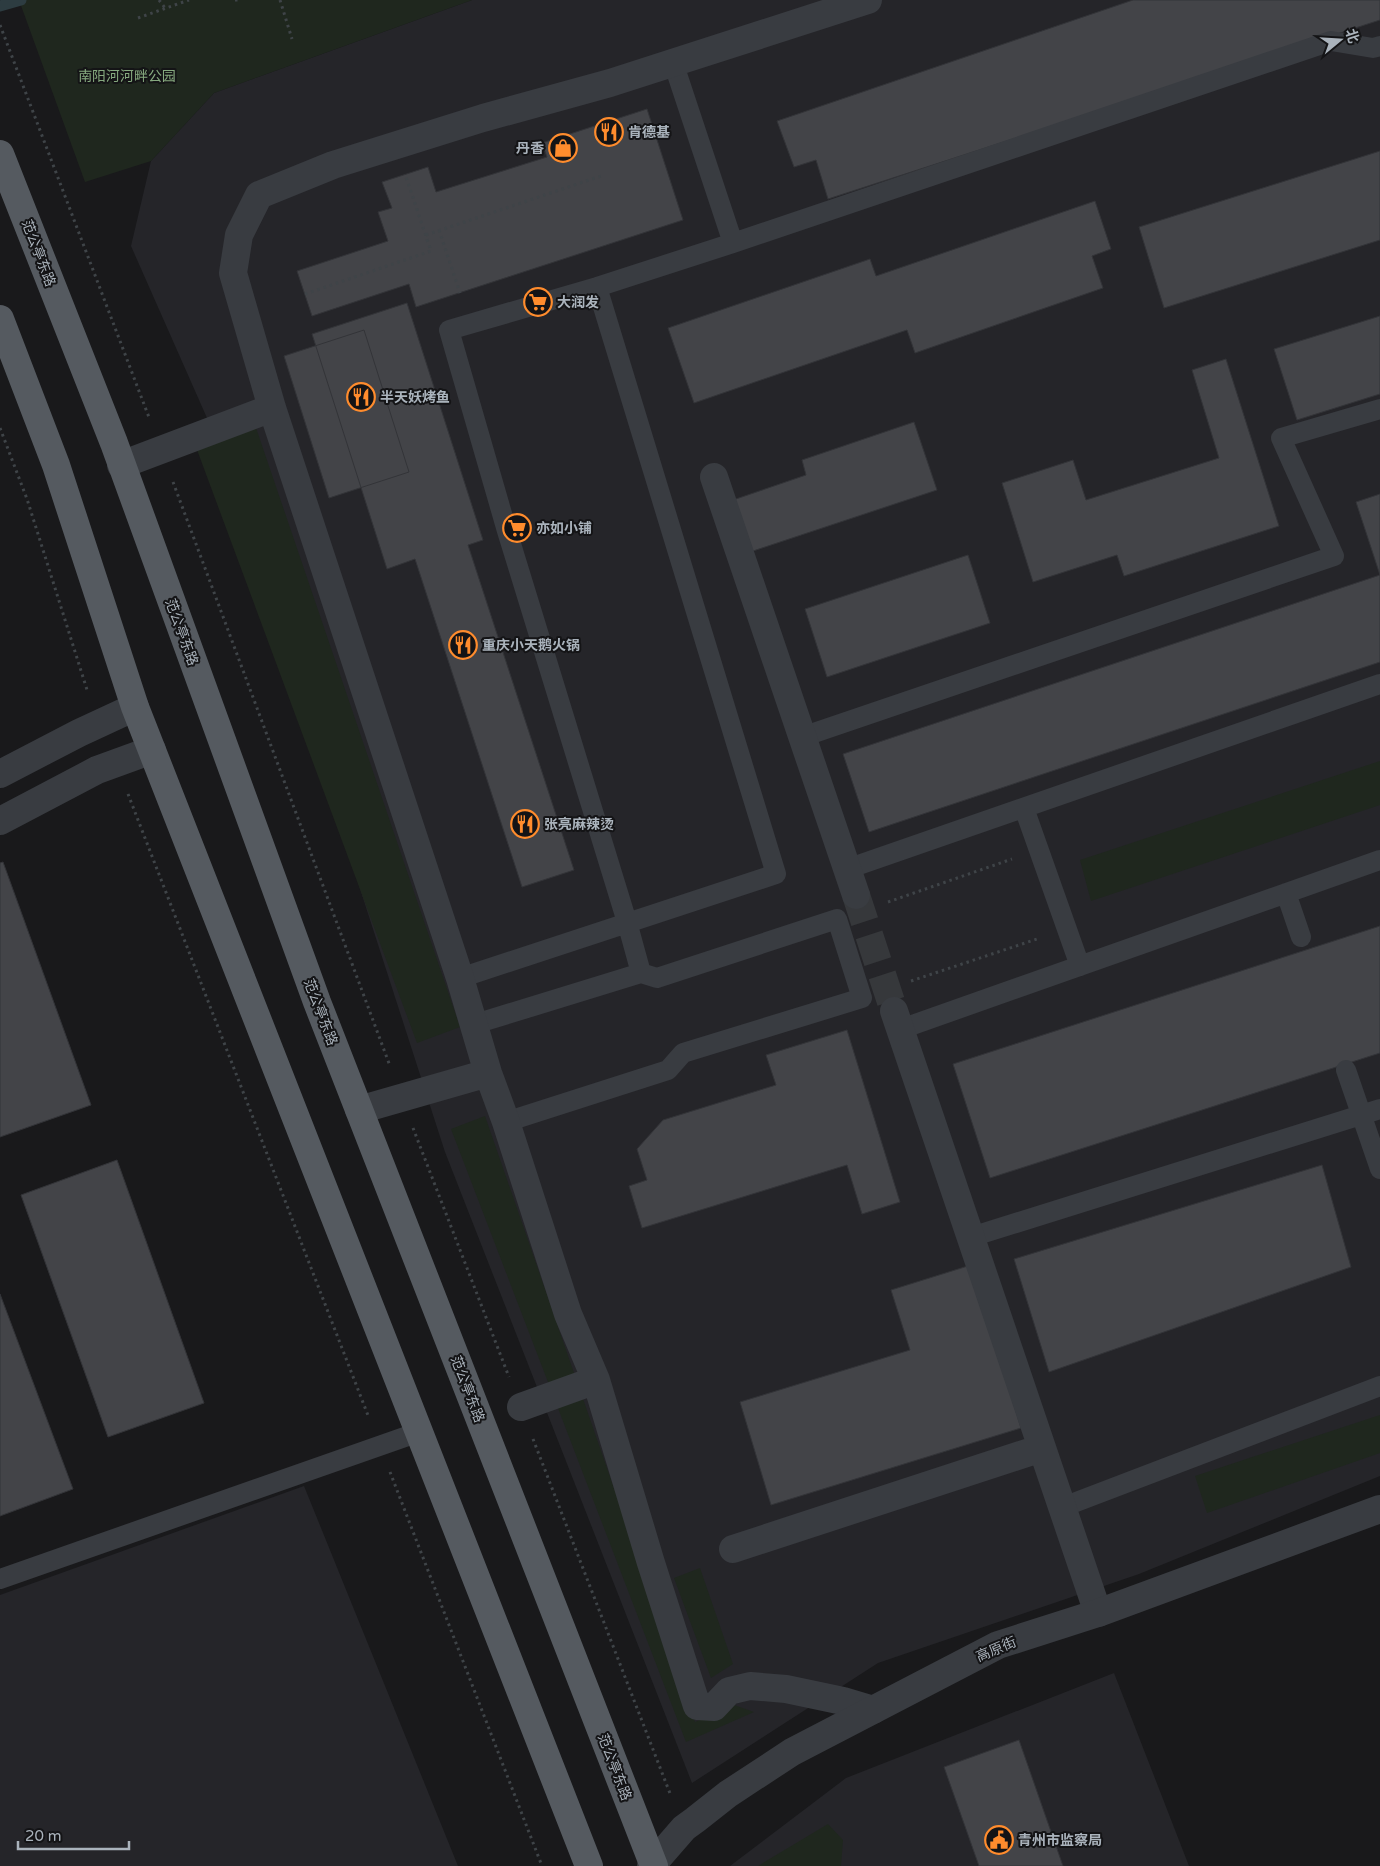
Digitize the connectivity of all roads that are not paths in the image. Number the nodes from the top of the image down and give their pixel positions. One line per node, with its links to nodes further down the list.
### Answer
1 (868, 0): 3 (street)
2 (1380, 46): 5 (lane)
3 (673, 62): 5 (lane); 8 (street)
4 (0, 154): 10 (main road, 范公亭东路)
5 (733, 243): 6 (lane)
6 (597, 287): 23 (lane); 23 (lane)
7 (0, 319): 13 (main road)
8 (272, 408): 10 (street); 27 (street)
9 (1380, 409): 14 (lane)
10 (118, 454): 32 (main road, 范公亭东路)
11 (714, 476): 14 (street)
12 (1380, 684): 17 (lane)
13 (135, 706): 15 (main road); 16 (street)
14 (802, 737): 20 (street)
15 (152, 750): 18 (street); 40 (main road)
16 (0, 774)
17 (1024, 808): 20 (lane); 25 (lane)
18 (0, 821)
19 (1380, 860): 21 (lane)
20 (847, 869): 22 (street)
21 (1286, 893): 24 (lane); 25 (lane)
22 (856, 896)
23 (627, 922): 26 (lane); 27 (lane)
24 (1300, 937)
25 (1080, 966): 28 (lane)
26 (641, 973): 29 (lane); 34 (lane)
27 (460, 978): 29 (street)
28 (898, 1020): 36 (street)
29 (475, 1024): 31 (street)
30 (1346, 1070): 33 (lane)
31 (488, 1073): 32 (street); 34 (street)
32 (359, 1110): 48 (main road, 范公亭东路)
33 (1371, 1112): 35 (lane); 36 (lane)
34 (506, 1122): 37 (street)
35 (1380, 1169)
36 (971, 1237): 41 (street)
37 (596, 1380): 39 (street); 47 (street)
38 (1380, 1386): 42 (lane)
39 (521, 1407)
40 (419, 1432): 45 (lane); 49 (main road)
41 (1042, 1448): 42 (street); 44 (street)
42 (1063, 1507): 46 (street)
43 (1380, 1509): 46 (street, 高原街)
44 (733, 1549)
45 (0, 1579)
46 (1098, 1613): 47 (street, 高原街)
47 (873, 1710): 48 (street, 高原街)
48 (653, 1865)
49 (589, 1866)

